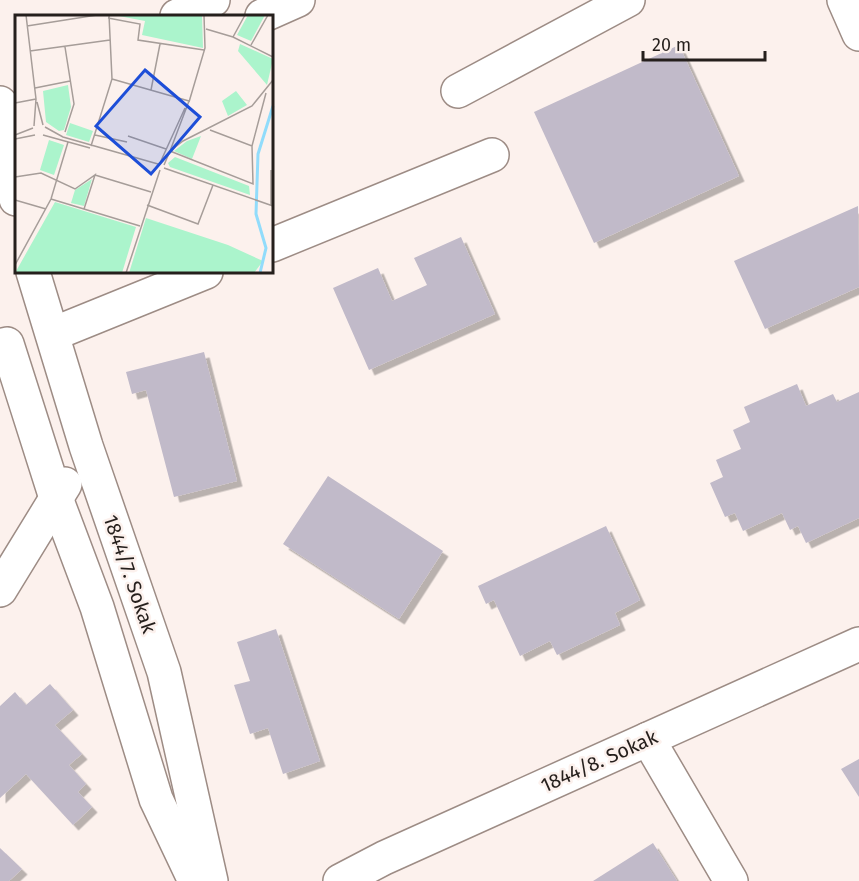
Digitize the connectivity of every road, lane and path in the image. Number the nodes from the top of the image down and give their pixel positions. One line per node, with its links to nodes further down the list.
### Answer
1 (213, 0): 5 (street)
2 (298, 0): 6 (street)
3 (628, 0): 9 (street)
4 (844, 0): 7 (street)
5 (179, 15)
6 (264, 15)
7 (859, 34)
8 (15, 86): 10 (street)
9 (458, 91)
10 (0, 92)
11 (0, 103): 13 (street)
12 (492, 154): 15 (street)
13 (10, 155): 14 (street)
14 (15, 192)
15 (273, 245)
16 (33, 273): 18 (street, 1844/7. Sokak)
17 (204, 273): 18 (street)
18 (53, 334): 21 (street, 1844/7. Sokak)
19 (2, 337): 20 (street); 22 (street)
20 (0, 386)
21 (86, 446): 22 (street); 27 (street, 1844/7. Sokak)
22 (56, 498): 23 (street); 26 (street)
23 (0, 590)
24 (859, 644): 25 (street, 1844/8. Sokak)
25 (648, 739): 28 (street, 1844/8. Sokak); 29 (street)
26 (195, 881)
27 (211, 881)
28 (340, 881)
29 (731, 881)

